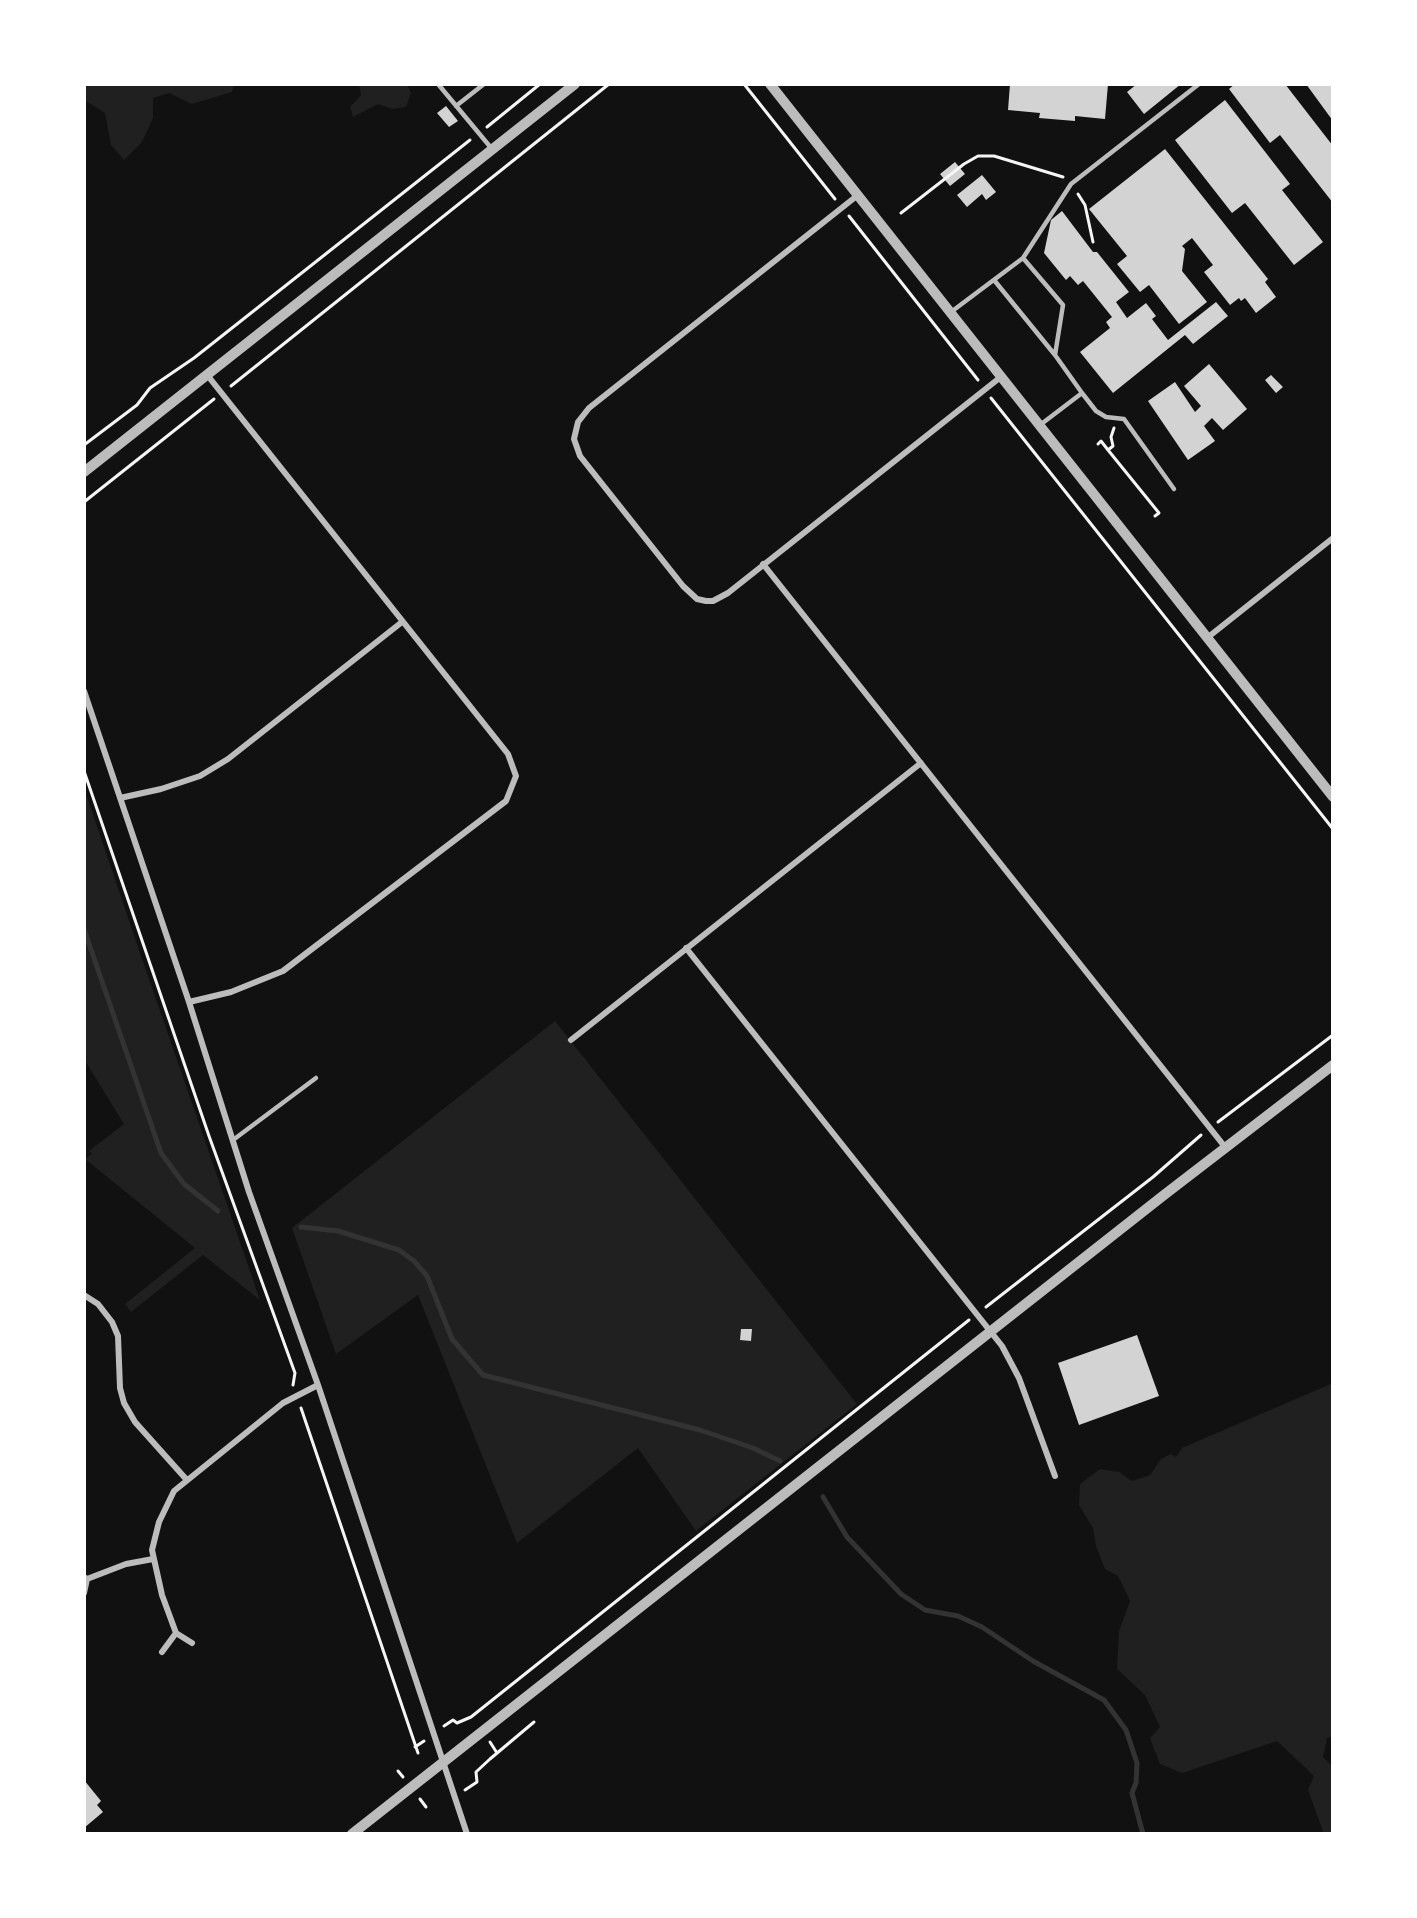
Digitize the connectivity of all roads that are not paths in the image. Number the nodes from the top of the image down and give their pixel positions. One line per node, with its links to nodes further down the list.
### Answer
1 (438, 84): 6 (lane)
2 (484, 84): 6 (lane)
3 (575, 84): 7 (street)
4 (770, 84): 8 (street)
5 (1199, 84): 9 (lane)
6 (456, 106): 7 (lane)
7 (492, 150): 13 (street)
8 (858, 195): 11 (street); 20 (street)
9 (1023, 258): 10 (lane); 12 (lane)
10 (994, 280): 11 (lane); 12 (lane)
11 (951, 312): 14 (street)
12 (1055, 355): 15 (lane)
13 (208, 376): 17 (street); 21 (street)
14 (1002, 376): 16 (street); 20 (street)
15 (1082, 393): 16 (lane); 18 (lane)
16 (1040, 425): 22 (street)
17 (84, 472)
18 (1174, 489)
19 (1333, 538): 22 (street)
20 (764, 564): 24 (street)
21 (402, 622): 26 (street); 28 (street)
22 (1206, 638): 25 (street)
23 (84, 691): 26 (street)
24 (921, 763): 27 (street); 33 (street)
25 (1333, 797)
26 (120, 798): 28 (street)
27 (687, 948): 29 (street); 35 (street)
28 (189, 1002): 32 (street)
29 (571, 1040)
30 (1333, 1065): 33 (street)
31 (316, 1078): 32 (lane)
32 (233, 1140): 36 (street)
33 (1225, 1147): 35 (street)
34 (84, 1295): 38 (street)
35 (992, 1332): 37 (street); 45 (street)
36 (318, 1385): 38 (street); 45 (street)
37 (1055, 1476)
38 (186, 1479): 39 (street)
39 (153, 1559): 40 (street); 42 (street)
40 (86, 1578): 41 (street)
41 (84, 1593)
42 (176, 1633): 43 (street); 44 (street)
43 (192, 1643)
44 (162, 1652)
45 (443, 1763): 46 (street); 47 (street)
46 (352, 1834)
47 (467, 1834)

